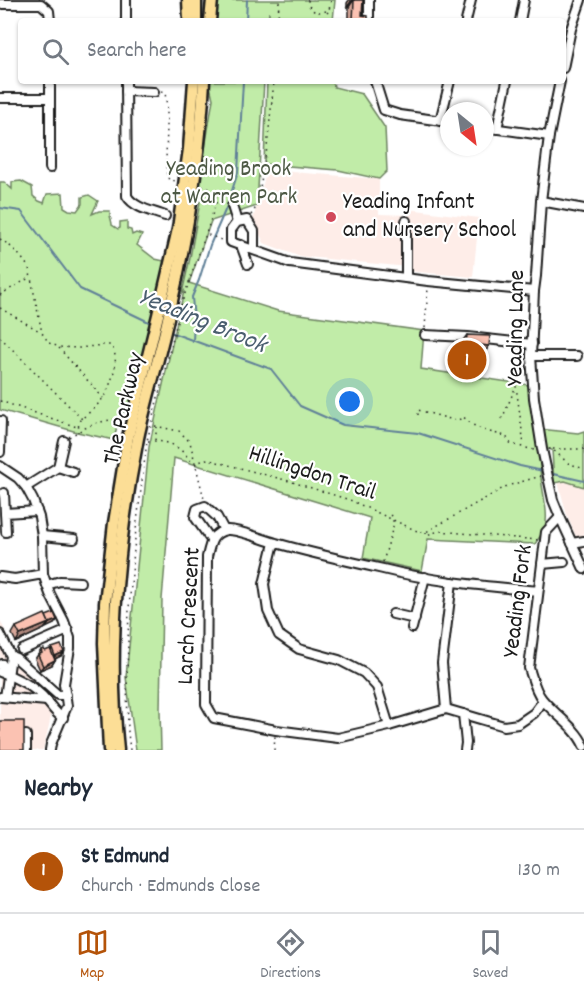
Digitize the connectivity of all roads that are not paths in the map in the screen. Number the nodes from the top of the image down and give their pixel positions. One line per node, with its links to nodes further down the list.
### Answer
1 (126, 0): 12 (street)
2 (188, 0): 13 (highway)
3 (196, 0): 14 (highway)
4 (206, 0): 15 (highway)
5 (212, 0): 16 (highway)
6 (369, 0): 17 (street)
7 (471, 0): 18 (street)
8 (524, 0): 19 (street)
9 (580, 0): 20 (street)
10 (0, 3): 11 (street)
11 (50, 18)
12 (126, 18)
13 (189, 18)
14 (196, 18)
15 (208, 18)
16 (209, 18)
17 (369, 18)
18 (467, 18)
19 (521, 18)
20 (566, 53)
21 (50, 84): 31 (street)
22 (126, 84): 29 (street)
23 (194, 84): 50 (highway, The Parkway)
24 (204, 84): 50 (highway, The Parkway)
25 (376, 84): 34 (street)
26 (449, 84): 33 (street)
27 (506, 84): 36 (street)
28 (559, 84): 37 (street, Yeading Lane)
29 (126, 91): 30 (street); 42 (street)
30 (154, 92)
31 (50, 98): 32 (street); 38 (street)
32 (0, 99)
33 (445, 102)
34 (440, 121)
35 (494, 128): 36 (street)
36 (497, 129): 37 (street)
37 (549, 136): 39 (street, Yeading Lane)
38 (50, 168)
39 (541, 201): 41 (street); 49 (street, Yeading Lane)
40 (232, 206): 44 (street)
41 (584, 209)
42 (165, 216)
43 (406, 221): 48 (street)
44 (237, 222): 45 (street); 46 (street)
45 (241, 245): 46 (street); 47 (street)
46 (254, 249): 48 (street)
47 (248, 264)
48 (406, 278): 49 (street)
49 (534, 291): 53 (street, Yeading Lane)
50 (168, 316): 52 (highway, The Parkway)
51 (425, 335): 53 (street)
52 (161, 344): 106 (highway, The Parkway); 107 (highway, The Parkway)
53 (532, 344): 54 (street, Yeading Lane)
54 (531, 356): 55 (street); 66 (street, Yeading Lane)
55 (577, 356)
56 (1, 421): 58 (street)
57 (64, 441): 60 (street)
58 (0, 452)
59 (0, 466): 62 (street)
60 (58, 466): 61 (street); 62 (street)
61 (73, 472)
62 (26, 487): 64 (street)
63 (4, 493): 65 (street)
64 (37, 511): 65 (street); 69 (street)
65 (5, 513): 68 (street)
66 (560, 518): 74 (street, Yeading Lane); 76 (street, Yeading Fork)
67 (224, 530): 71 (street, Larch Crescent); 71 (street); 73 (street, Larch Crescent)
68 (6, 532)
69 (42, 536): 70 (street); 78 (street)
70 (74, 539)
71 (211, 540): 101 (street, Larch Crescent)
72 (584, 541): 74 (street)
73 (274, 543): 80 (street, Larch Crescent); 101 (street)
74 (572, 543): 77 (street, Yeading Lane)
75 (564, 562): 76 (street)
76 (542, 564): 84 (street, Yeading Fork)
77 (584, 569)
78 (43, 574): 79 (street); 83 (street)
79 (0, 577)
80 (425, 577): 82 (street, Larch Crescent); 86 (street)
81 (80, 582): 83 (street)
82 (452, 582): 84 (street, Larch Crescent); 98 (street)
83 (46, 585): 88 (street)
84 (538, 591): 97 (street, Yeading Fork)
85 (393, 614): 86 (street)
86 (415, 619): 87 (street)
87 (412, 628)
88 (68, 630): 90 (street); 94 (street)
89 (0, 634): 91 (street)
90 (22, 650)
91 (11, 656): 92 (street); 94 (street)
92 (2, 668): 93 (street); 95 (street); 96 (street)
93 (0, 682)
94 (66, 695): 100 (street)
95 (2, 697): 96 (street)
96 (47, 701): 100 (street)
97 (543, 701): 99 (street); 103 (street, Yeading Fork)
98 (446, 709): 99 (street); 101 (street, Larch Crescent)
99 (463, 714): 108 (street)
100 (63, 718): 105 (street)
101 (389, 726)
102 (26, 735): 104 (street)
103 (584, 746)
104 (26, 750)
105 (50, 750)
106 (109, 750)
107 (118, 750)
108 (465, 750)

